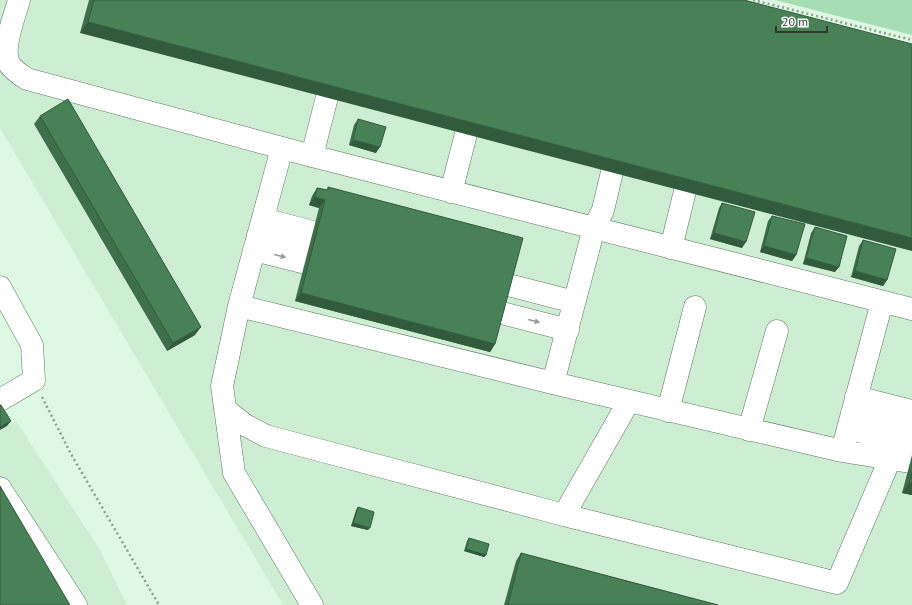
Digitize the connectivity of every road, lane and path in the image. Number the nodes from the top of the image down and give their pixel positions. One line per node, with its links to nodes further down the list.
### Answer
1 (19, 0): 6 (street)
2 (753, 0): 3 (path)
3 (912, 40)
4 (327, 97): 7 (street)
5 (466, 134): 10 (street)
6 (282, 148): 7 (street); 12 (street)
7 (312, 156): 10 (street)
8 (612, 172): 11 (street)
9 (685, 191): 13 (street)
10 (451, 192): 11 (street)
11 (594, 228): 13 (street); 19 (street)
12 (258, 235): 12 (street); 16 (street)
13 (671, 248): 15 (street)
14 (0, 288): 21 (street)
15 (882, 302): 18 (street); 28 (street)
16 (239, 306): 22 (street); 25 (street)
17 (695, 306): 26 (street)
18 (912, 309)
19 (571, 316): 19 (street); 22 (street)
20 (777, 331): 30 (street)
21 (34, 380): 23 (street); 36 (path)
22 (554, 383): 24 (street)
23 (0, 400)
24 (629, 401): 26 (street); 34 (street)
25 (225, 409): 34 (street); 37 (street)
26 (668, 411): 30 (street)
27 (912, 411): 28 (street)
28 (852, 413): 29 (street); 31 (street); 32 (street)
29 (912, 428)
30 (749, 430): 31 (street)
31 (842, 451): 32 (street)
32 (904, 455): 34 (street)
33 (0, 488): 35 (street)
34 (564, 515)
35 (76, 605)
36 (160, 605)
37 (312, 605)

